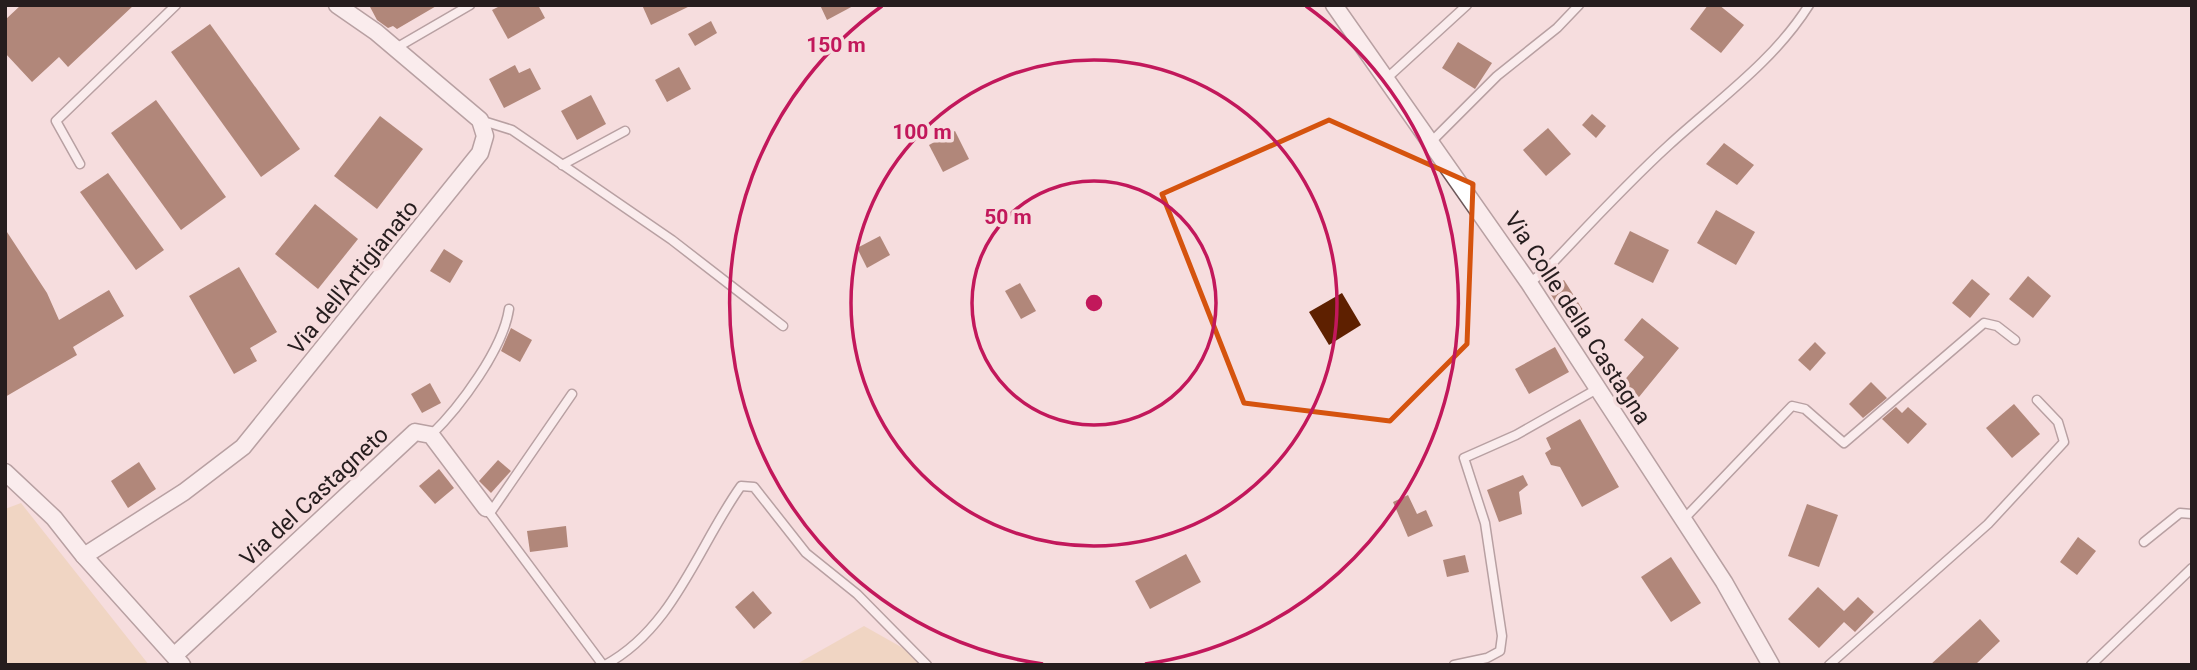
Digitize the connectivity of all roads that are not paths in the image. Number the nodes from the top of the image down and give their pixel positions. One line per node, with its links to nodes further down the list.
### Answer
1 (176, 5): 13 (lane)
2 (337, 5): 8 (street)
3 (470, 5): 8 (lane)
4 (1334, 5): 9 (street, Via Colle della Castagna)
5 (1467, 5): 9 (lane)
6 (1579, 5): 12 (lane)
7 (1809, 5): 15 (lane)
8 (393, 50): 10 (street)
9 (1386, 79): 12 (street, Via Colle della Castagna)
10 (480, 120): 14 (lane); 28 (street, Via dell'Artigianato)
11 (625, 131): 14 (lane)
12 (1432, 142): 15 (street, Via Colle della Castagna)
13 (80, 164)
14 (562, 165): 17 (lane)
15 (1529, 283): 19 (street, Via Colle della Castagna)
16 (509, 309): 22 (lane)
17 (783, 326)
18 (2015, 340): 26 (lane)
19 (1597, 389): 26 (street, Via Colle della Castagna); 33 (lane)
20 (572, 394): 24 (lane)
21 (2037, 400): 35 (lane)
22 (431, 435): 24 (street); 30 (street, Via del Castagneto)
23 (5, 472): 28 (street, Via del Castagneto)
24 (488, 510): 31 (lane)
25 (2192, 514): 27 (lane)
26 (1683, 520): 34 (street, Via Colle della Castagna)
27 (2144, 542)
28 (84, 556): 30 (street, Via del Castagneto)
29 (2192, 568): 36 (lane)
30 (178, 660)
31 (604, 665): 32 (lane)
32 (927, 665)
33 (1454, 665)
34 (1771, 665)
35 (1829, 665)
36 (2091, 665)

